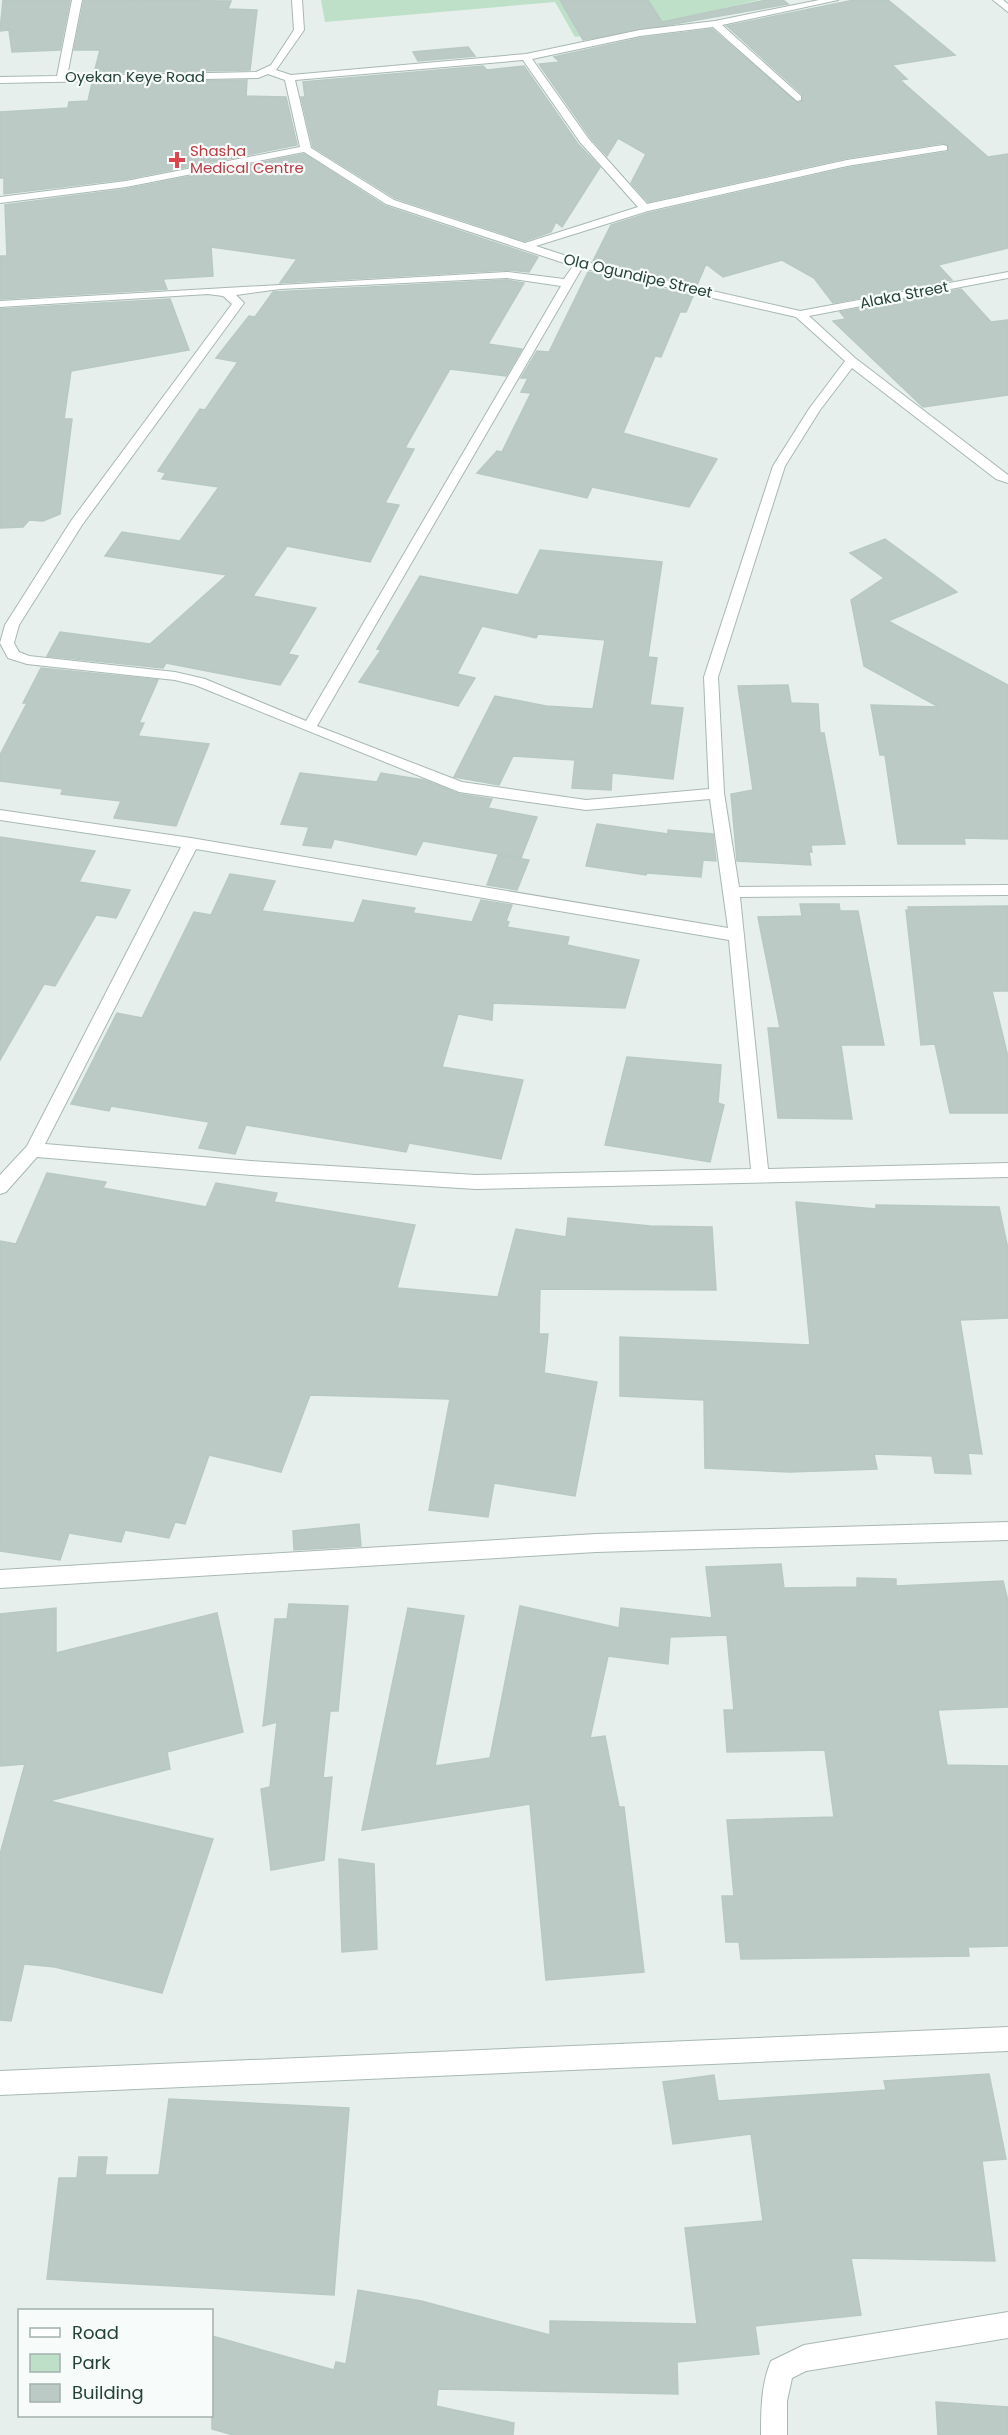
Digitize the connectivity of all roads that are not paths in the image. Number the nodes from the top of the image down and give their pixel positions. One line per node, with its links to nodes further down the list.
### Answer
1 (77, 0): 9 (street)
2 (297, 0): 8 (street)
3 (833, 0): 6 (street)
4 (998, 0): 5 (street)
5 (1008, 9)
6 (715, 24): 7 (street); 12 (street)
7 (526, 57): 10 (street); 16 (street)
8 (270, 71): 9 (street, Oyekan Keye Road); 10 (street)
9 (62, 77): 11 (street, Oyekan Keye Road)
10 (291, 78): 14 (street)
11 (0, 80)
12 (797, 98)
13 (943, 148): 16 (street)
14 (306, 149): 15 (street); 17 (street, Ola Ogundipe Street)
15 (0, 200)
16 (645, 208): 17 (street)
17 (525, 246): 18 (street, Ola Ogundipe Street)
18 (579, 264): 20 (street); 23 (street, Ola Ogundipe Street)
19 (1008, 275): 23 (street, Alaka Street)
20 (567, 283): 21 (street); 26 (street)
21 (225, 293): 22 (street); 26 (street)
22 (0, 304)
23 (800, 314): 24 (street, Ola Ogundipe Street)
24 (851, 361): 25 (street, Ola Ogundipe Street); 27 (street)
25 (1008, 478)
26 (309, 728): 27 (street)
27 (717, 793): 31 (street)
28 (0, 815): 29 (street)
29 (191, 843): 32 (street); 33 (street)
30 (1008, 890): 31 (street)
31 (732, 892): 32 (street)
32 (735, 935): 35 (street)
33 (33, 1150): 35 (street); 36 (street)
34 (1008, 1170): 35 (street)
35 (760, 1173)
36 (0, 1187)
37 (1008, 1532): 38 (street)
38 (0, 1579)
39 (1008, 2039): 40 (street)
40 (0, 2083)
41 (1008, 2325): 42 (street)
42 (774, 2435)

